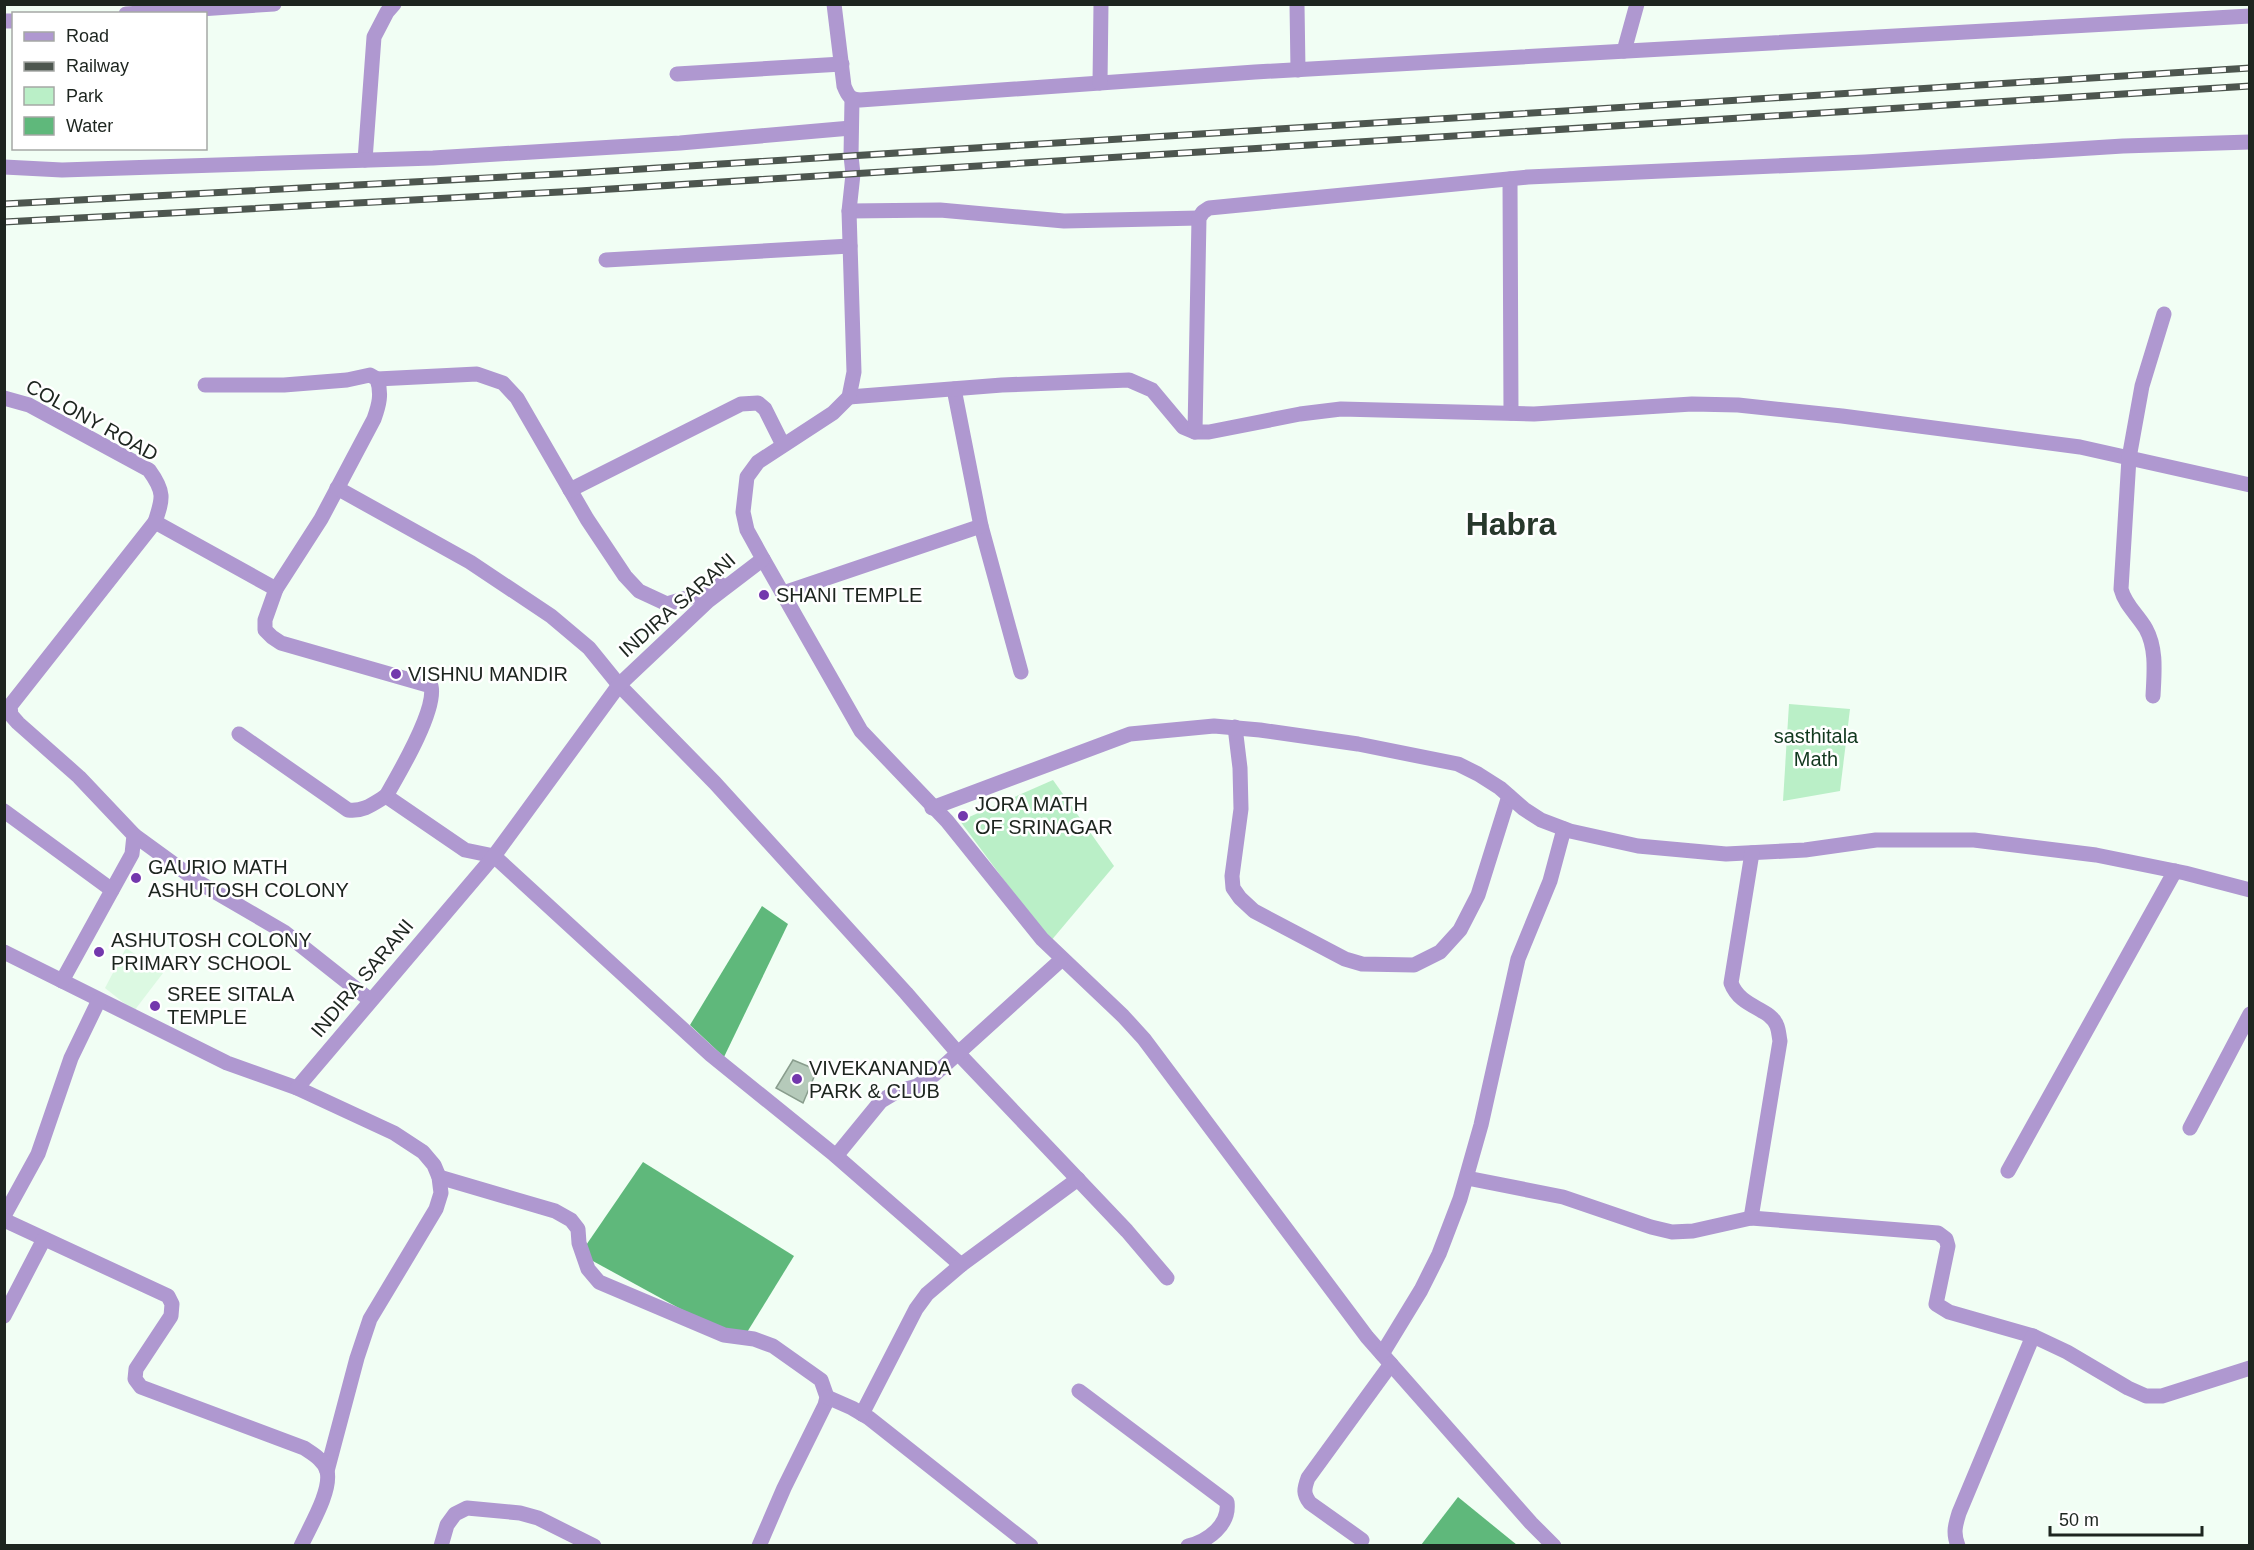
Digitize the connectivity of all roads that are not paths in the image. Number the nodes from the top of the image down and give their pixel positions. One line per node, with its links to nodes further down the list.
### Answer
1 (274, 4): 7 (street)
2 (394, 4): 17 (street)
3 (834, 4): 10 (street)
4 (1101, 4): 13 (street)
5 (1297, 4): 11 (street)
6 (1637, 4): 9 (street)
7 (156, 12)
8 (2250, 16): 9 (street)
9 (1624, 51): 11 (street)
10 (842, 64): 12 (street); 14 (street)
11 (1298, 70): 13 (street)
12 (677, 74)
13 (1101, 83): 14 (street)
14 (852, 99): 15 (street)
15 (851, 128): 17 (street); 20 (street)
16 (2250, 141): 19 (street)
17 (365, 160): 18 (street)
18 (4, 167)
19 (1510, 179): 21 (street); 30 (street)
20 (849, 211): 21 (street); 22 (street)
21 (1199, 218): 31 (street)
22 (850, 246): 23 (street); 29 (street)
23 (606, 260)
24 (2164, 314): 33 (street)
25 (377, 379): 26 (street); 35 (street); 36 (street)
26 (205, 385)
27 (954, 389): 29 (street); 31 (street); 38 (street)
28 (4, 398): 37 (street, COLONY ROAD)
29 (849, 398): 32 (street, INDIRA SARANI)
30 (1511, 413): 31 (street); 33 (street)
31 (1195, 432)
32 (783, 445): 36 (street); 39 (street, INDIRA SARANI)
33 (2129, 458): 34 (street); 45 (street)
34 (2250, 485)
35 (337, 488): 41 (street); 44 (street)
36 (570, 490): 40 (street)
37 (155, 522): 41 (street); 46 (street)
38 (981, 526): 42 (street); 43 (street)
39 (764, 559): 40 (street, INDIRA SARANI); 42 (street)
40 (746, 572): 44 (street, INDIRA SARANI)
41 (276, 589): 49 (street)
42 (783, 593): 51 (street)
43 (1021, 672)
44 (619, 685): 56 (street, INDIRA SARANI); 66 (street)
45 (2153, 696)
46 (7, 709): 54 (street)
47 (1235, 727): 50 (street); 50 (street); 51 (street)
48 (239, 734): 49 (street)
49 (386, 796): 56 (street)
50 (1509, 796): 53 (street)
51 (932, 808): 61 (street)
52 (4, 811): 58 (street)
53 (1564, 829): 55 (street); 72 (street)
54 (134, 835): 58 (street); 64 (street)
55 (1752, 853): 57 (street); 75 (street)
56 (494, 856): 64 (street, INDIRA SARANI); 69 (street)
57 (2175, 871): 59 (street); 70 (street)
58 (112, 890): 62 (street)
59 (2250, 891)
60 (4, 952): 62 (street)
61 (1061, 960): 66 (street); 82 (street)
62 (62, 981): 63 (street)
63 (99, 1000): 67 (street); 74 (street)
64 (370, 1000): 67 (street, INDIRA SARANI)
65 (2250, 1014): 68 (street)
66 (957, 1053): 69 (street); 73 (street)
67 (297, 1088): 71 (street)
68 (2190, 1128)
69 (836, 1156): 78 (street)
70 (2008, 1172)
71 (440, 1178): 85 (street); 87 (street)
72 (1467, 1178): 75 (street); 82 (street)
73 (1078, 1179): 78 (street); 79 (street)
74 (4, 1216)
75 (1751, 1218): 81 (street)
76 (4, 1220): 77 (street)
77 (44, 1239): 80 (street); 87 (street)
78 (961, 1265): 86 (street)
79 (1167, 1278)
80 (4, 1316)
81 (2033, 1336): 83 (street); 96 (street)
82 (1387, 1359): 88 (street); 95 (street)
83 (2250, 1368)
84 (1079, 1391): 94 (street)
85 (827, 1397): 86 (street); 92 (street)
86 (862, 1414): 93 (street)
87 (327, 1471): 89 (street)
88 (1362, 1540)
89 (301, 1545)
90 (441, 1545): 91 (street)
91 (594, 1545)
92 (759, 1545)
93 (1031, 1545)
94 (1188, 1545)
95 (1554, 1545)
96 (1958, 1545)

